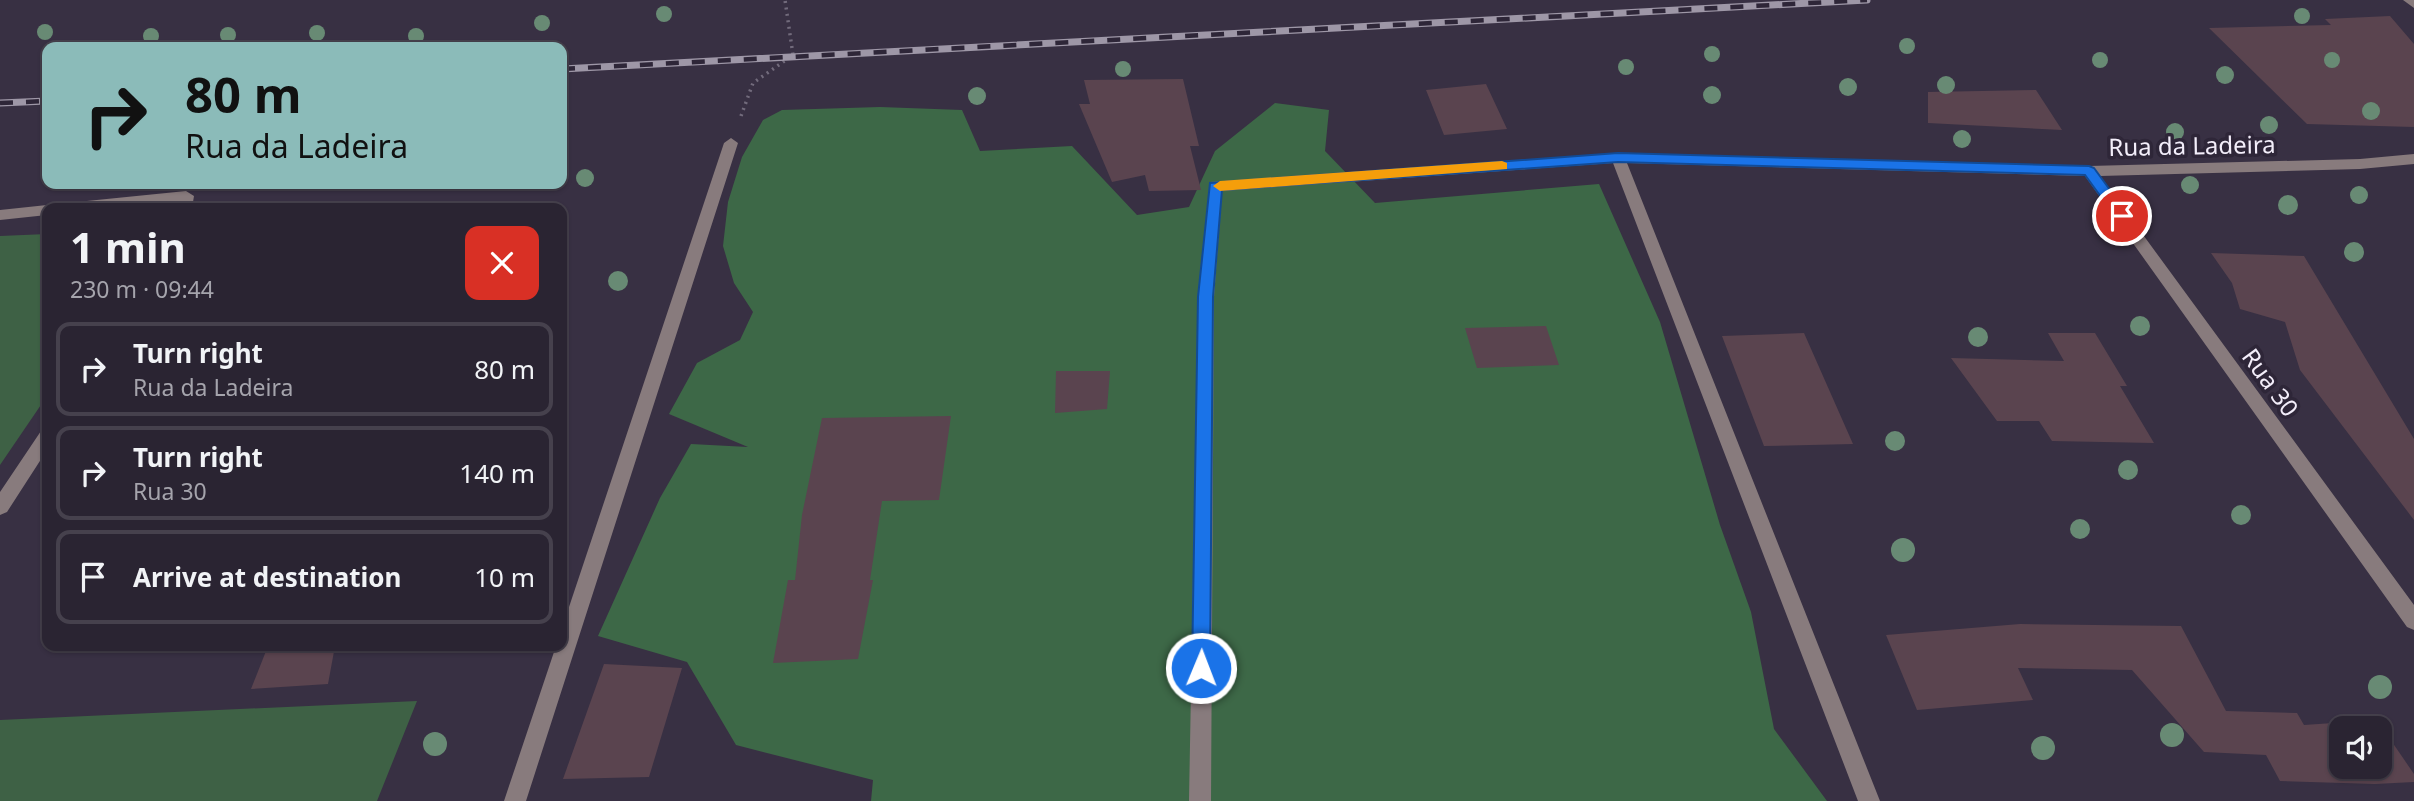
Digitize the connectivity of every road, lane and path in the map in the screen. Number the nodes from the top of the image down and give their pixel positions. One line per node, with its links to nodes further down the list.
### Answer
1 (785, 0): 4 (path)
2 (2410, 0): 3 (street)
3 (2414, 4)
4 (731, 143): 15 (street)
5 (1618, 158): 7 (street, Rua da Ladeira); 18 (street, Rua da Ladeira); 19 (street)
6 (2414, 159): 7 (street, Rua da Ladeira)
7 (2089, 171): 14 (street, Rua 30)
8 (117, 203): 9 (street)
9 (185, 203)
10 (42, 211): 11 (street)
11 (0, 215)
12 (42, 443): 13 (street)
13 (0, 506)
14 (2414, 621)
15 (567, 643)
16 (564, 651): 17 (street)
17 (515, 801)
18 (1199, 801)
19 (1869, 801)

